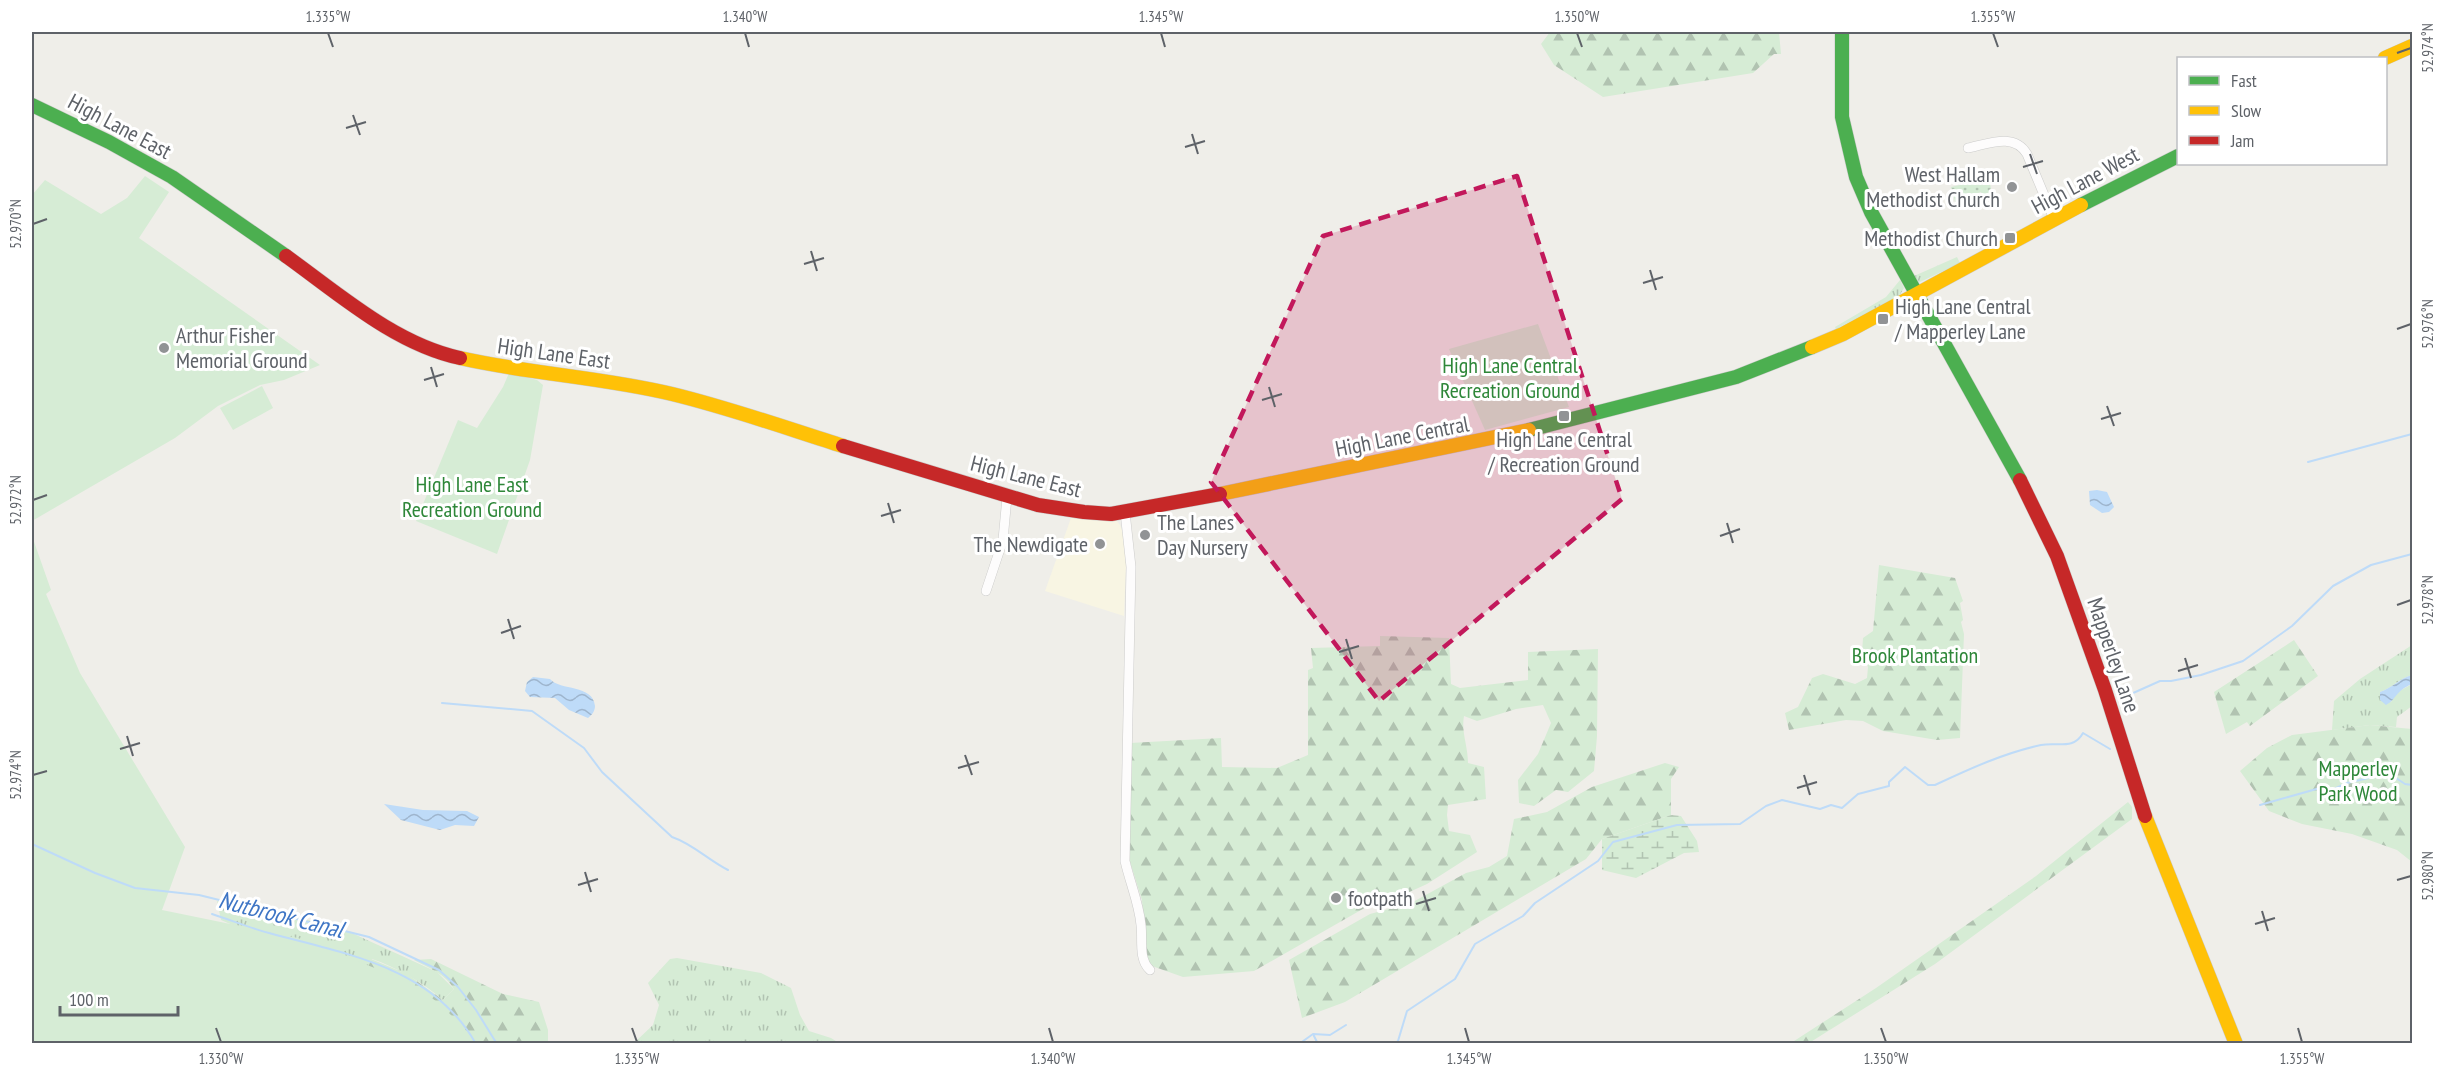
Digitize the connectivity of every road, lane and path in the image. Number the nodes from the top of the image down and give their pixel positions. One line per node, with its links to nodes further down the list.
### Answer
1 (1842, 32): 8 (main road, Mapperley Lane)
2 (2412, 46): 3 (main road)
3 (2387, 57)
4 (32, 105): 9 (main road, High Lane East)
5 (1968, 148): 7 (street)
6 (2177, 157): 7 (main road, High Lane West)
7 (2054, 219): 8 (main road, High Lane West)
8 (1917, 295): 10 (main road, High Lane Central); 13 (main road, Mapperley Lane)
9 (1007, 497): 10 (main road, High Lane East); 11 (street)
10 (1125, 512): 12 (street)
11 (986, 591)
12 (1150, 970)
13 (2236, 1044)

